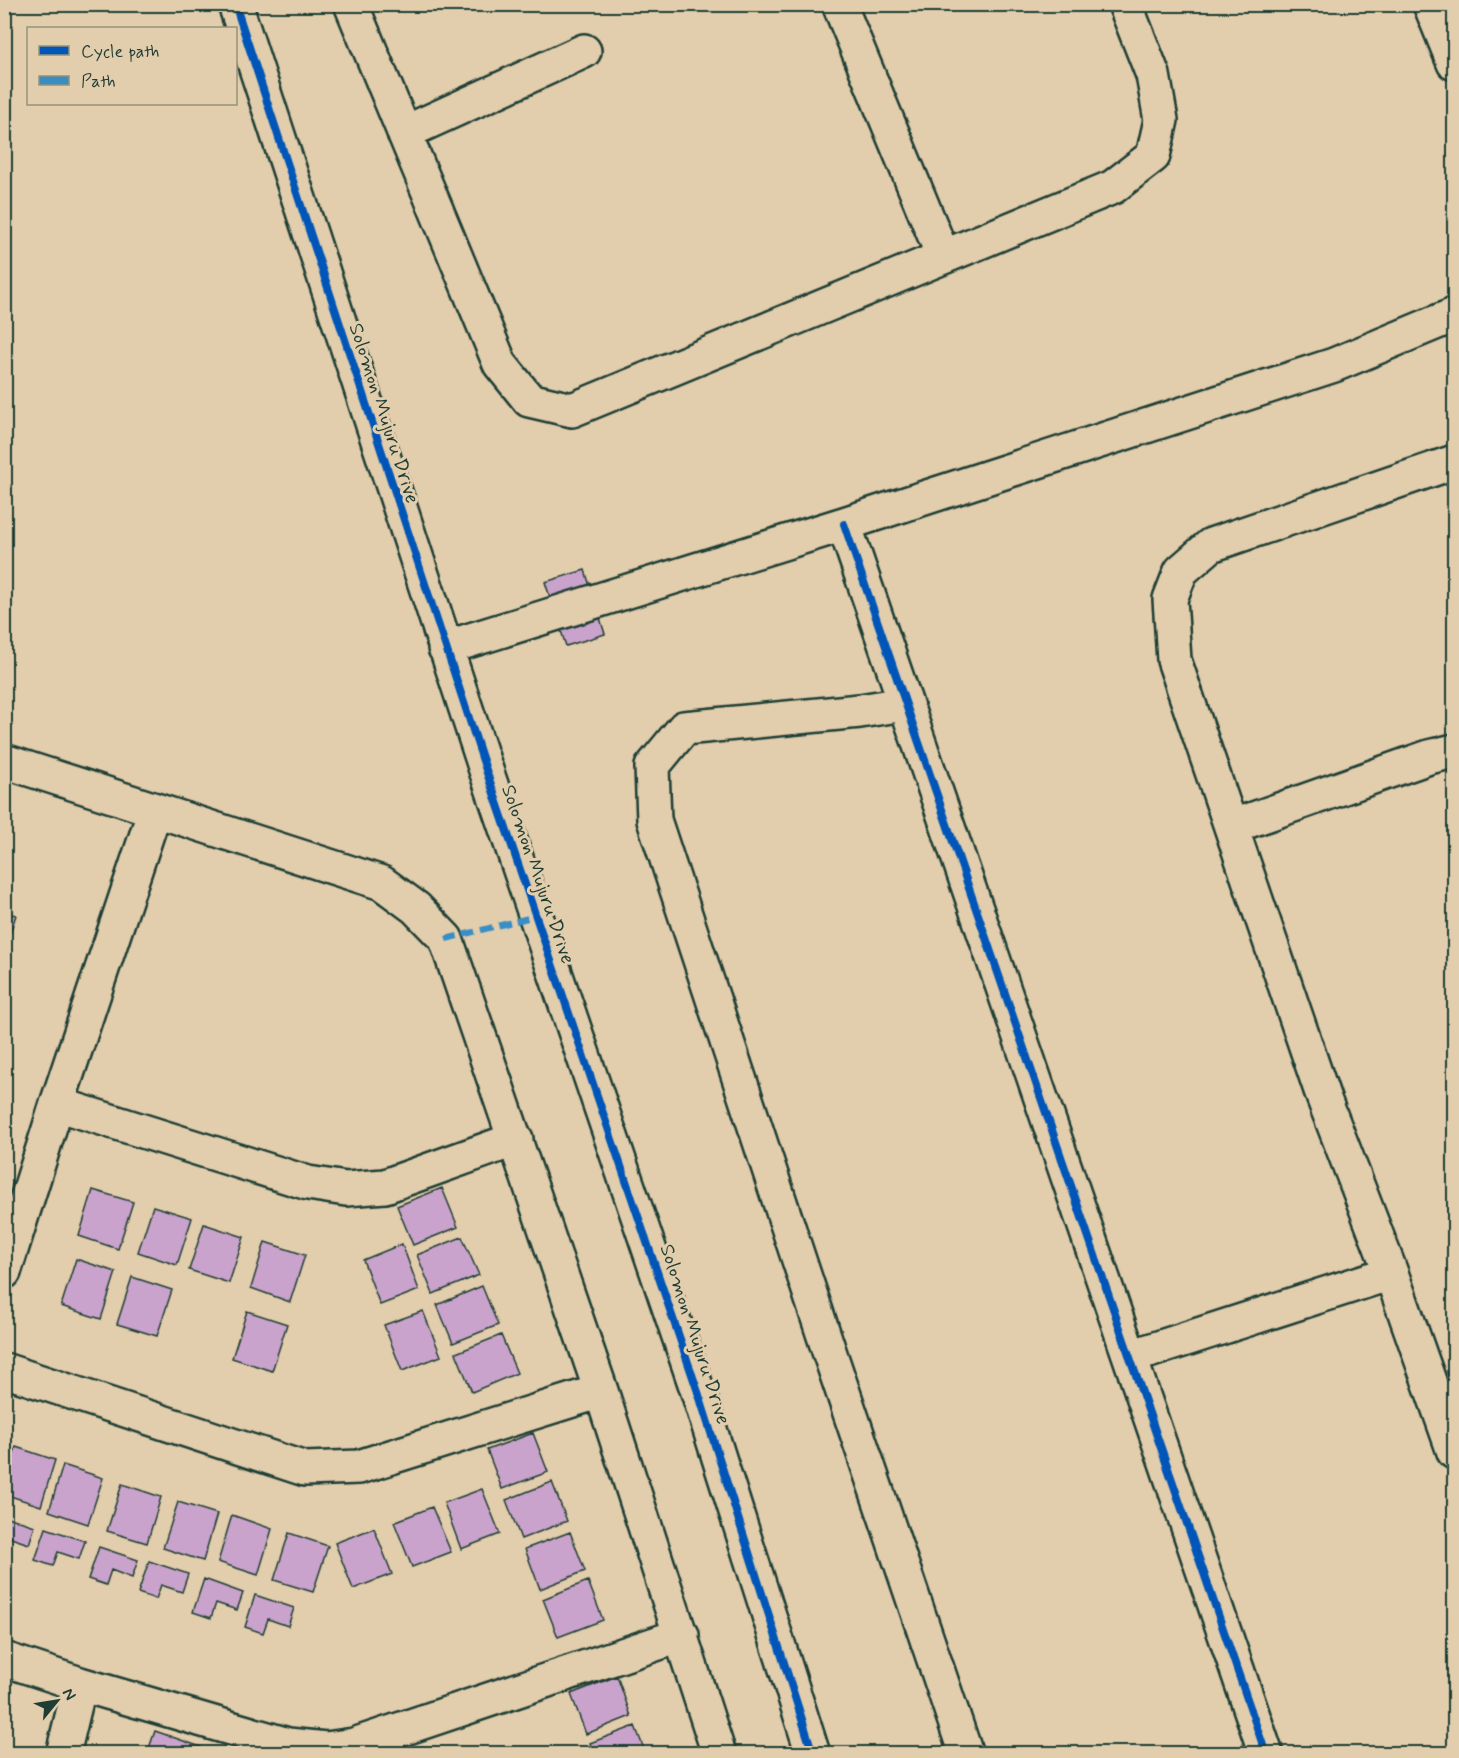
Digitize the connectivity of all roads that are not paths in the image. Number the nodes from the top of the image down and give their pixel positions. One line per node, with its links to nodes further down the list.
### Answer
1 (235, 4): 13 (street, Solomon Mujuru Drive)
2 (351, 4): 8 (street)
3 (839, 4): 9 (street)
4 (1125, 4): 9 (street)
5 (1430, 4): 7 (street)
6 (584, 51): 8 (street)
7 (1453, 55)
8 (404, 133): 9 (street)
9 (943, 256)
10 (1455, 315): 12 (street)
11 (1455, 462): 18 (street)
12 (844, 524): 13 (street); 14 (street)
13 (446, 648): 32 (street, Solomon Mujuru Drive)
14 (904, 704): 23 (street); 33 (street)
15 (1455, 751): 18 (street)
16 (4, 761): 17 (street)
17 (155, 810): 19 (street); 20 (street)
18 (1231, 826): 22 (street)
19 (57, 1104): 20 (street); 21 (street)
20 (516, 1139): 25 (street)
21 (4, 1272)
22 (1391, 1273): 23 (street); 26 (street)
23 (1130, 1357): 34 (street)
24 (4, 1370): 25 (street)
25 (601, 1390): 27 (street)
26 (1455, 1452)
27 (682, 1635): 29 (street); 31 (street)
28 (4, 1659): 29 (street)
29 (80, 1684): 30 (street)
30 (63, 1754)
31 (719, 1754)
32 (813, 1754)
33 (966, 1754)
34 (1266, 1754)

